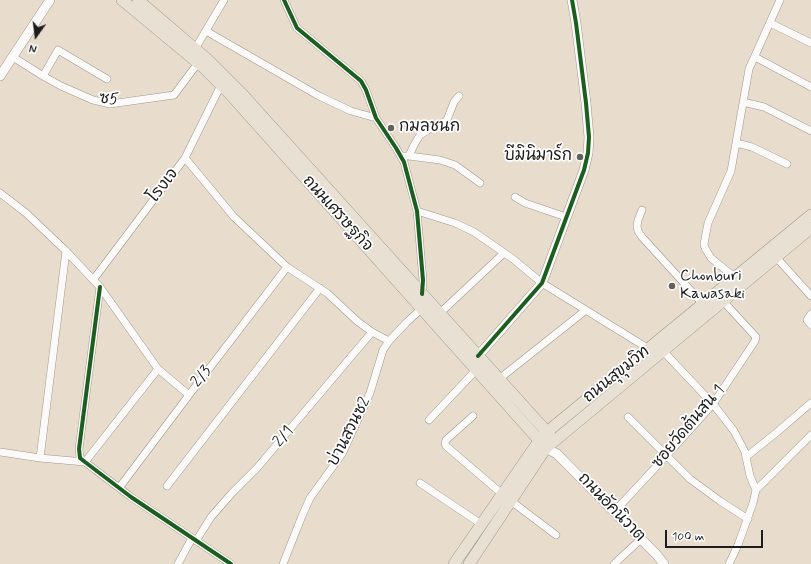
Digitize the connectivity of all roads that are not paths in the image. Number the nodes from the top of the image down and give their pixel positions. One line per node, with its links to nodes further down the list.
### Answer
1 (50, 0): 12 (street)
2 (122, 0): 14 (main road, ถนนเศรษฐกิจ)
3 (138, 0): 11 (main road, ถนนเศรษฐกิจ)
4 (224, 0): 9 (street)
5 (284, 0): 22 (street)
6 (572, 0): 35 (street)
7 (780, 0): 8 (street)
8 (770, 23): 10 (street); 13 (street)
9 (206, 31): 11 (street); 22 (street)
10 (810, 40)
11 (196, 49): 46 (main road, ถนนเศรษฐกิจ)
12 (13, 57): 15 (street); 16 (street, ซ5)
13 (754, 57): 19 (street); 21 (street)
14 (198, 63): 16 (street, ซ5); 18 (main road, ถนนเศรษฐกิจ)
15 (0, 76)
16 (43, 76): 17 (street)
17 (107, 79)
18 (221, 85): 27 (street, โรงเจ); 50 (main road, ถนนเศรษฐกิจ)
19 (811, 87)
20 (459, 96): 26 (street)
21 (743, 102): 23 (street); 24 (street)
22 (376, 118): 25 (street)
23 (811, 131)
24 (736, 143): 28 (street); 42 (street)
25 (401, 156): 26 (street); 33 (street)
26 (409, 156): 29 (street)
27 (185, 158): 40 (street); 41 (street, โรงเจ)
28 (788, 164)
29 (480, 183)
30 (0, 193): 37 (street)
31 (515, 197): 35 (street)
32 (642, 210): 49 (street)
33 (417, 211): 38 (street); 46 (street)
34 (811, 215): 42 (main road, ถนนสุขุมวิท)
35 (566, 217): 43 (street)
36 (811, 228): 39 (main road, ถนนสุขุมวิท)
37 (66, 251): 41 (street); 74 (street)
38 (504, 253): 43 (street); 52 (street)
39 (776, 257): 42 (main road, ถนนสุขุมวิท); 47 (street)
40 (287, 267): 45 (street); 63 (street, 2/3)
41 (93, 280): 44 (street)
42 (739, 281): 48 (main road, ถนนสุขุมวิท); 49 (main road, ถนนสุขุมวิท)
43 (542, 283): 51 (street); 59 (street)
44 (100, 287): 60 (street); 75 (street)
45 (320, 288): 55 (street); 77 (street)
46 (422, 294): 52 (main road, ถนนเศรษฐกิจ)
47 (811, 296)
48 (723, 301): 58 (main road, ถนนสุขุมวิท); 65 (street, ซอยวัดต้นสน 1)
49 (703, 304): 57 (main road, ถนนสุขุมวิท)
50 (421, 309): 56 (street, บ่านสวนซ2); 61 (main road, ถนนเศรษฐกิจ)
51 (586, 310): 57 (street); 62 (street)
52 (440, 313): 59 (main road, ถนนเศรษฐกิจ)
53 (811, 314): 54 (street)
54 (811, 324)
55 (372, 332): 56 (street); 87 (street, 2/1)
56 (389, 341): 90 (street, บ่านสวนซ2)
57 (649, 349): 70 (main road, ถนนสุขุมวิท)
58 (663, 351): 65 (street); 70 (main road, ถนนสุขุมวิท)
59 (478, 356): 62 (main road, ถนนเศรษฐกิจ)
60 (158, 369): 63 (street); 75 (street)
61 (476, 370): 68 (street); 70 (main road, ถนนเศรษฐกิจ)
62 (499, 380): 70 (main road, ถนนเศรษฐกิจ)
63 (189, 394): 78 (street, 2/3)
64 (811, 403): 73 (street)
65 (713, 404): 72 (street, ซอยวัดต้นสน 1); 73 (street)
66 (473, 416): 80 (street)
67 (628, 417): 72 (street)
68 (429, 420)
69 (811, 435): 79 (street)
70 (546, 441): 80 (main road, ถนนสุขุมวิท); 81 (main road, ถนนสุขุมวิท); 82 (street, ถนนอัคนิวาต)
71 (0, 452): 74 (street)
72 (667, 456): 82 (street, ซอยวัดต้นสน 1); 83 (street)
73 (746, 457): 79 (street)
74 (40, 458): 75 (street)
75 (85, 462): 78 (street)
76 (420, 483): 84 (street)
77 (167, 486)
78 (118, 488): 87 (street)
79 (756, 490): 83 (street)
80 (502, 494): 84 (main road, ถนนสุขุมวิท)
81 (511, 501): 85 (street); 92 (main road, ถนนสุขุมวิท)
82 (614, 512): 86 (street, ถนนอัคนิวาต)
83 (748, 519): 95 (street)
84 (481, 524): 91 (main road, ถนนสุขุมวิท)
85 (556, 535)
86 (641, 539): 93 (street); 94 (street, ถนนอัคนิวาต)
87 (194, 540): 88 (street, 2/1); 89 (street)
88 (178, 564)
89 (230, 564)
90 (283, 564)
91 (454, 564)
92 (469, 564)
93 (614, 564)
94 (664, 564)
95 (729, 564)

